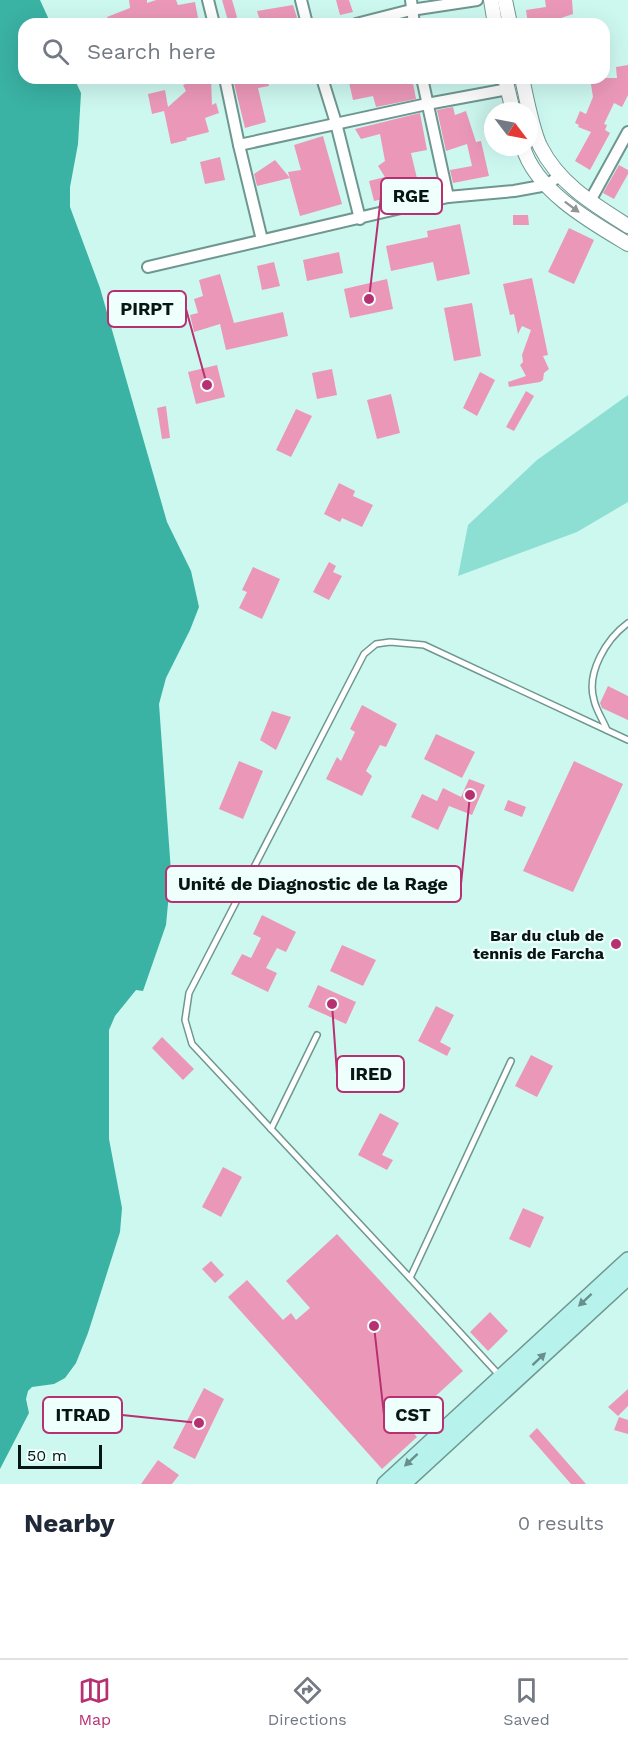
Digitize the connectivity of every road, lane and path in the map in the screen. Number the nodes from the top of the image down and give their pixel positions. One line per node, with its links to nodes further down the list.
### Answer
1 (208, 0): 7 (street)
2 (301, 0): 8 (street)
3 (477, 0): 6 (street)
4 (491, 0): 10 (street)
5 (505, 0): 11 (street)
6 (411, 5): 9 (street)
7 (212, 18)
8 (306, 18)
9 (373, 18)
10 (494, 18)
11 (509, 18)
12 (226, 84): 22 (street)
13 (324, 84): 20 (street)
14 (424, 84): 19 (street)
15 (503, 84): 19 (street)
16 (507, 84): 18 (street)
17 (524, 84): 24 (street)
18 (511, 102)
19 (427, 104): 20 (street); 26 (street)
20 (336, 123): 22 (street); 28 (street)
21 (628, 132): 27 (street)
22 (239, 144): 30 (street)
23 (527, 156): 25 (street)
24 (559, 176): 25 (street); 27 (street)
25 (547, 184): 26 (street); 31 (street, one-way to 31)
26 (448, 197): 28 (street)
27 (590, 201): 29 (street)
28 (360, 219): 30 (street)
29 (628, 226)
30 (262, 240): 32 (street)
31 (628, 244)
32 (148, 267)
33 (628, 623): 34 (lane)
34 (607, 730): 35 (lane); 38 (lane)
35 (628, 740)
36 (316, 1035): 38 (lane)
37 (511, 1061): 41 (lane)
38 (271, 1129): 41 (lane)
39 (628, 1260): 42 (main road, one-way to 42)
40 (628, 1277): 43 (main road, one-way to 40)
41 (410, 1278): 42 (lane)
42 (501, 1377): 43 (main road)
43 (478, 1407): 44 (main road)
44 (438, 1444): 45 (main road, one-way to 45); 46 (main road)
45 (385, 1484)
46 (403, 1484)

